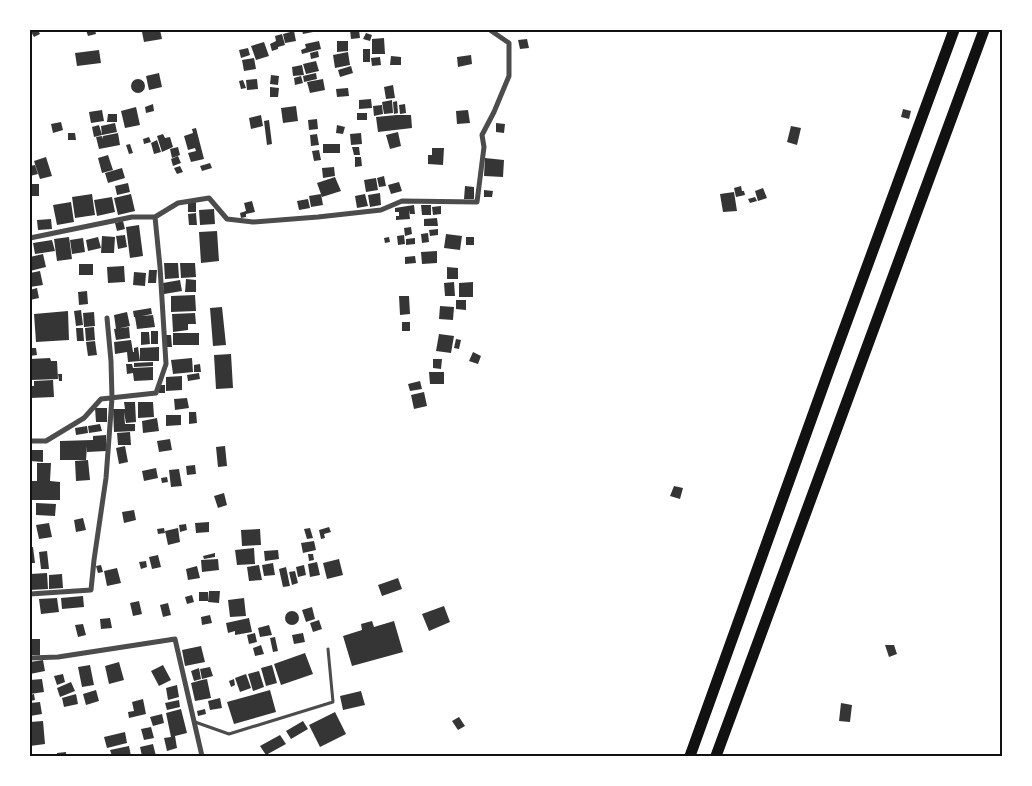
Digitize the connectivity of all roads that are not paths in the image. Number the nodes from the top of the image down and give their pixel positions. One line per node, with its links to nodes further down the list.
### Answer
1 (490, 30): 4 (street)
2 (954, 30): 14 (highway)
3 (984, 30): 15 (highway)
4 (155, 217): 5 (street); 7 (street)
5 (30, 238)
6 (107, 318): 7 (street)
7 (112, 398): 8 (street); 9 (street)
8 (30, 441)
9 (30, 594)
10 (328, 649): 12 (lane)
11 (30, 658): 12 (street)
12 (195, 722): 13 (street)
13 (202, 756)
14 (690, 756)
15 (716, 756)

